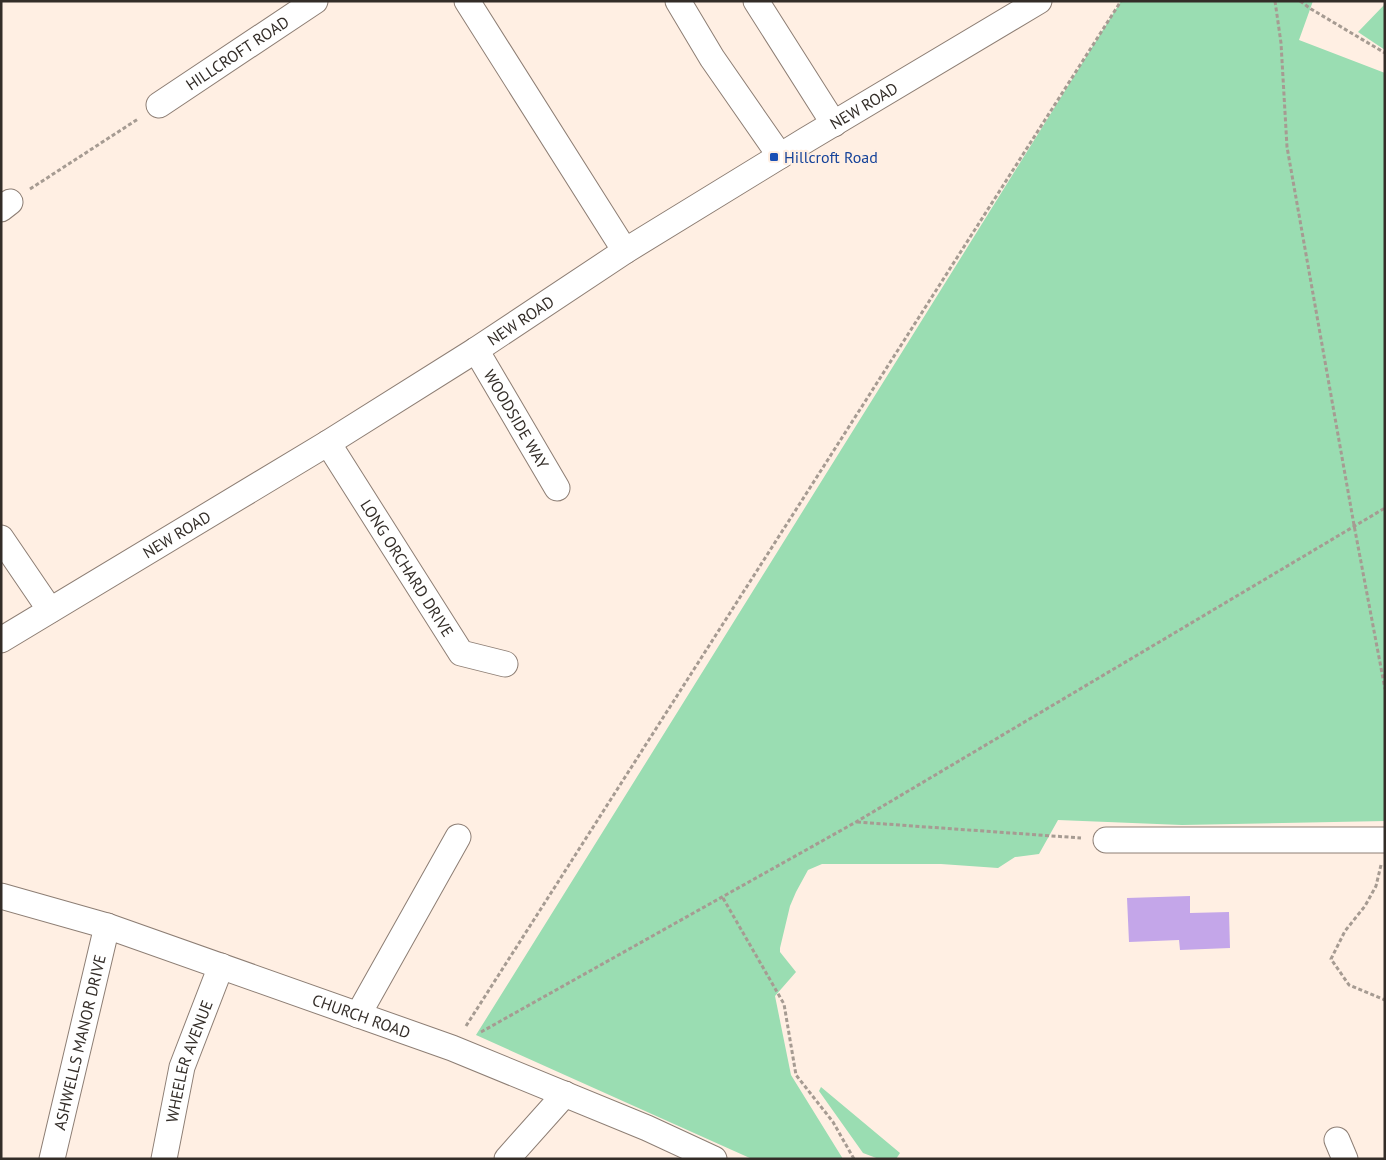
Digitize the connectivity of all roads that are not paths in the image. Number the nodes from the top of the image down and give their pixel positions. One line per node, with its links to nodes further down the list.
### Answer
1 (314, 1): 6 (street, HILLCROFT ROAD)
2 (467, 1): 9 (street)
3 (678, 1): 8 (street)
4 (756, 1): 7 (street)
5 (1039, 1): 7 (street, NEW ROAD)
6 (159, 105)
7 (834, 124): 8 (street, NEW ROAD)
8 (780, 156): 9 (street, NEW ROAD)
9 (625, 251): 10 (street, NEW ROAD)
10 (476, 350): 11 (street, NEW ROAD); 12 (street, WOODSIDE WAY)
11 (328, 443): 14 (street, NEW ROAD); 16 (street, LONG ORCHARD DRIVE)
12 (557, 488)
13 (1, 538): 14 (street)
14 (50, 610): 15 (street, NEW ROAD)
15 (1, 640)
16 (505, 664)
17 (458, 838): 23 (street)
18 (1106, 840): 19 (street)
19 (1384, 850)
20 (1, 896): 21 (street, CHURCH ROAD)
21 (107, 926): 22 (street, CHURCH ROAD); 25 (street, ASHWELLS MANOR DRIVE)
22 (221, 966): 23 (street, CHURCH ROAD); 26 (street, WHEELER AVENUE)
23 (358, 1014): 24 (street, CHURCH ROAD)
24 (565, 1094): 27 (street); 28 (street, CHURCH ROAD)
25 (52, 1159)
26 (164, 1159)
27 (507, 1159)
28 (714, 1159)

